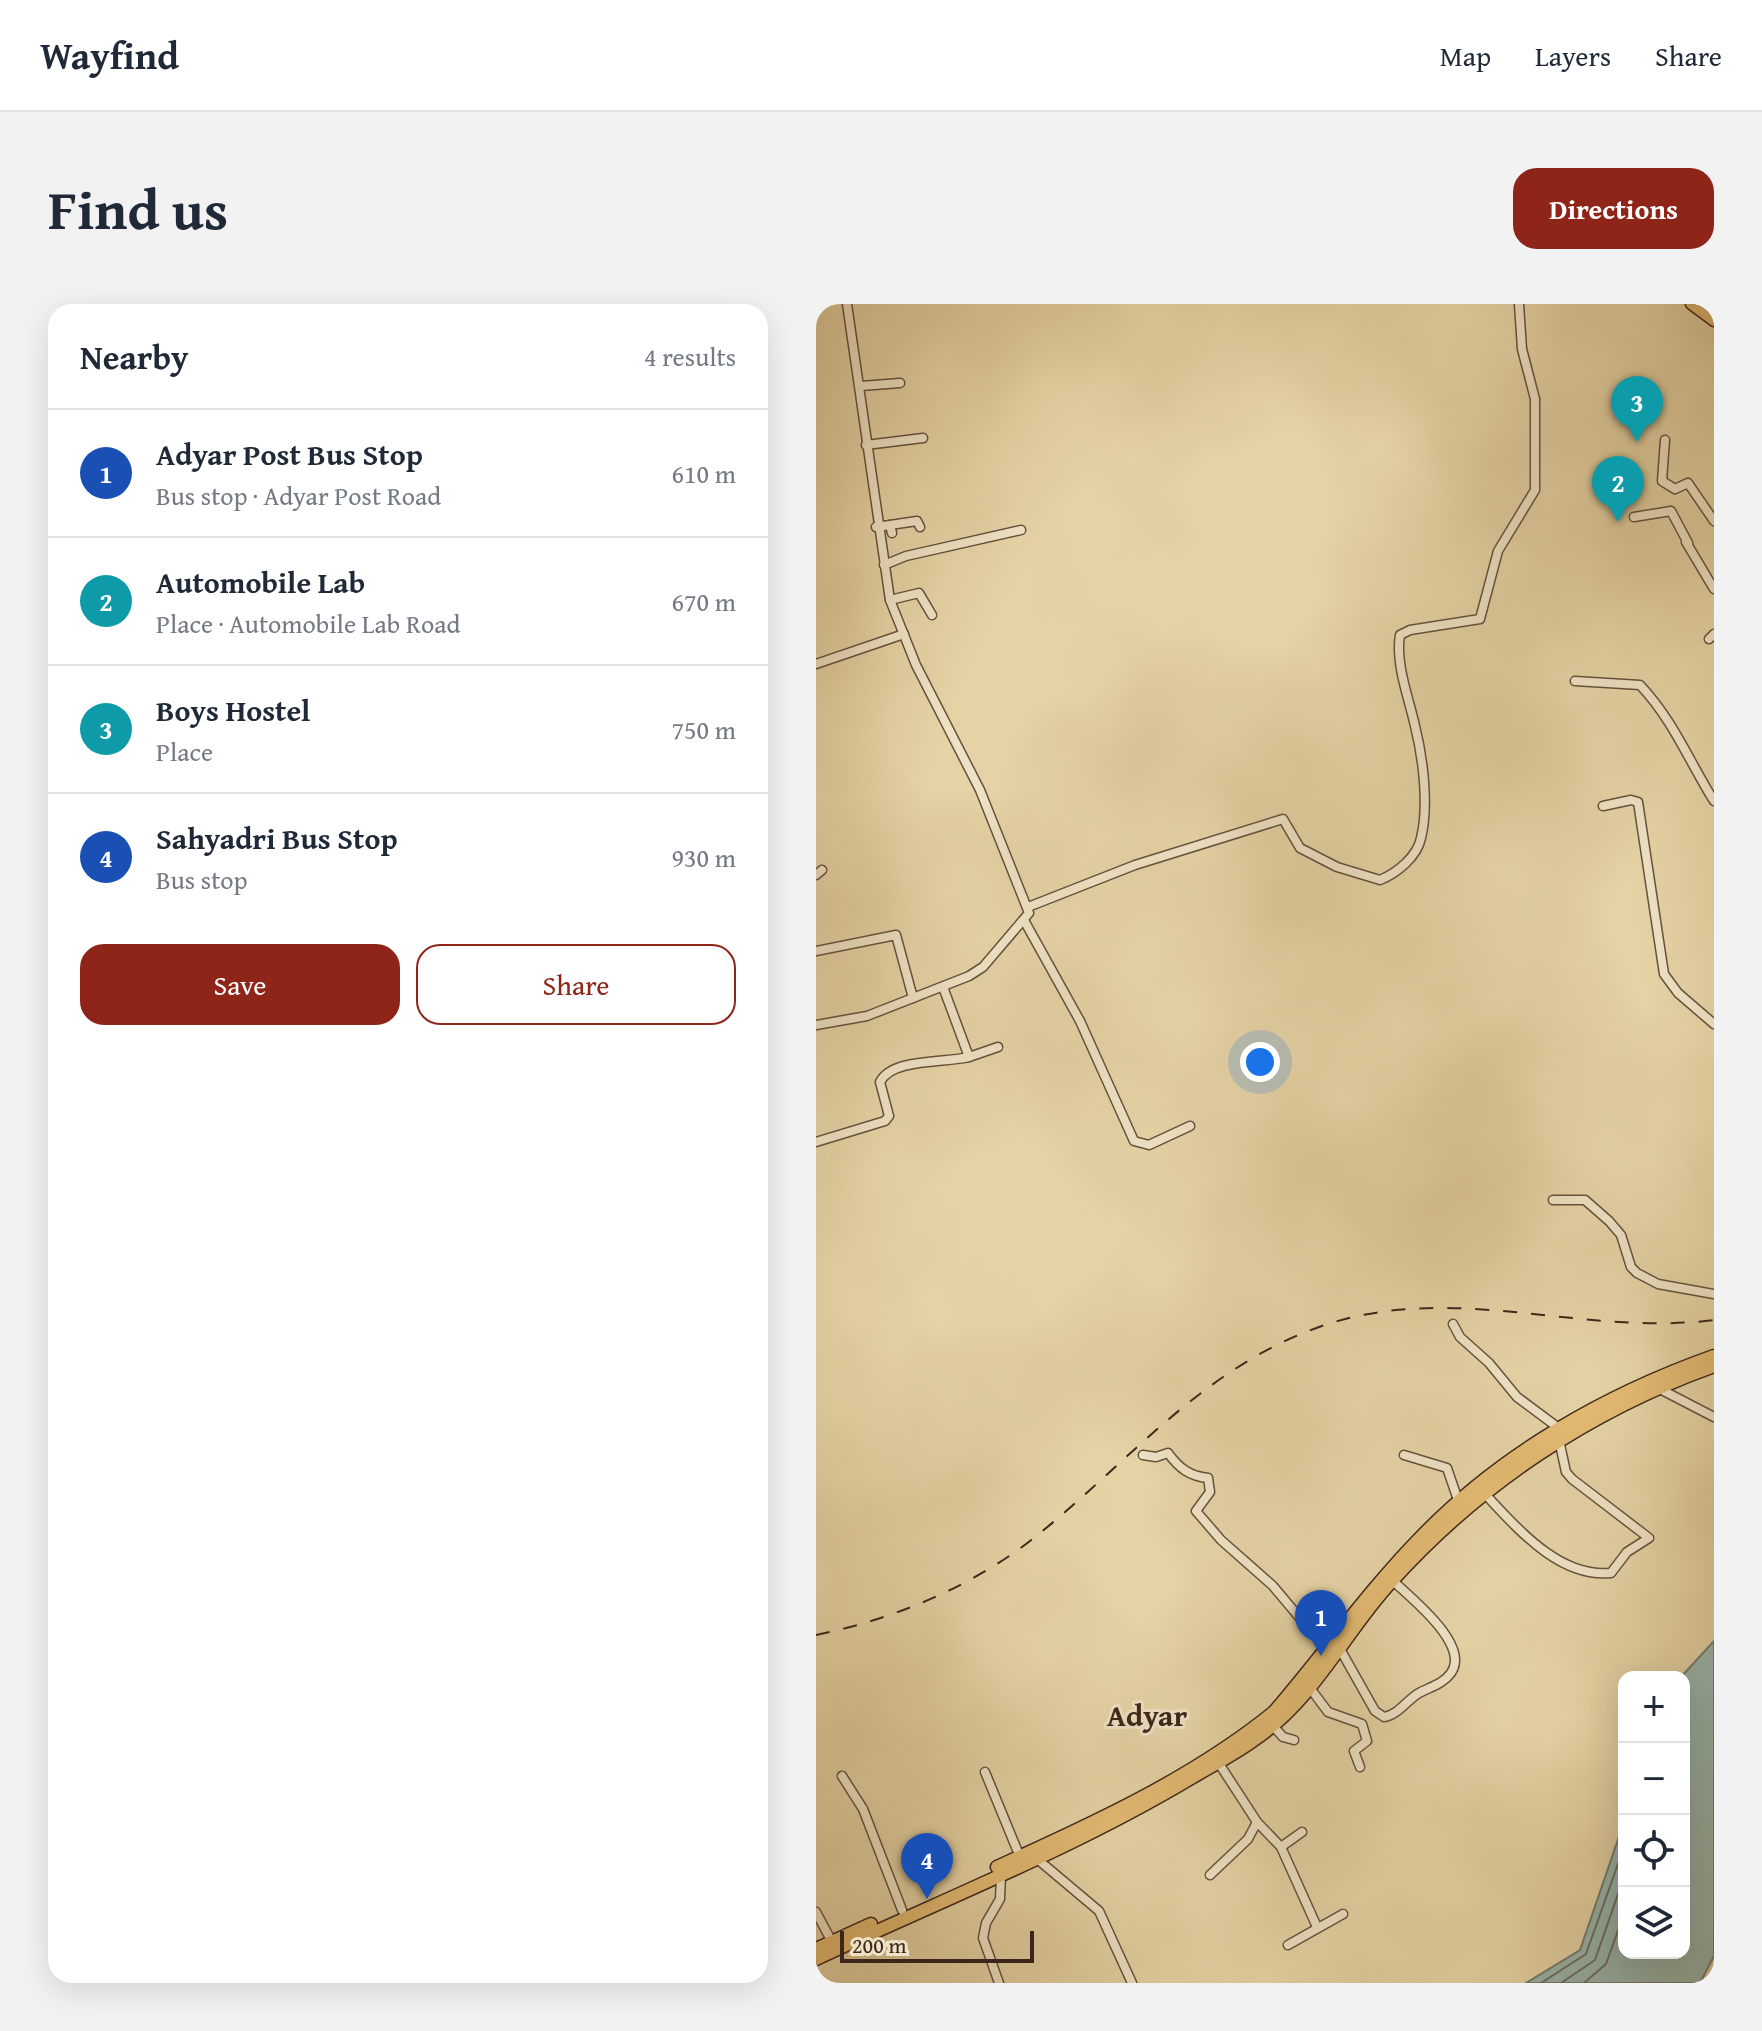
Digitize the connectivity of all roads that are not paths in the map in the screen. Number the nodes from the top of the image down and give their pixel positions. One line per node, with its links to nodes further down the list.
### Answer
1 (847, 304): 6 (street)
2 (1519, 304): 24 (street)
3 (1691, 304): 4 (main road)
4 (1714, 321)
5 (900, 383): 6 (street)
6 (861, 386): 9 (street)
7 (923, 438): 9 (street)
8 (1665, 440): 11 (street)
9 (866, 445): 12 (street)
10 (1634, 517): 16 (street)
11 (1714, 521)
12 (876, 527): 13 (street); 15 (street)
13 (920, 527)
14 (1021, 530): 15 (street)
15 (884, 565): 17 (street)
16 (1714, 589)
17 (890, 600): 18 (street); 19 (street)
18 (932, 615)
19 (904, 634): 20 (street); 24 (street)
20 (816, 664)
21 (1575, 681): 22 (street)
22 (1714, 801)
23 (1603, 806): 29 (street)
24 (1028, 907): 25 (street)
25 (1025, 922): 27 (street); 33 (street)
26 (816, 951): 28 (street)
27 (943, 987): 28 (street); 32 (street)
28 (913, 998): 30 (street)
29 (1714, 1024)
30 (816, 1025)
31 (998, 1047): 32 (street)
32 (969, 1057): 34 (street)
33 (1190, 1126)
34 (816, 1142)
35 (1553, 1200): 36 (street)
36 (1714, 1294)
37 (1453, 1324): 42 (street)
38 (1714, 1356): 42 (highway)
39 (1714, 1366): 40 (highway)
40 (1657, 1388): 41 (street); 42 (highway)
41 (1714, 1417)
42 (1560, 1434): 45 (highway); 45 (street); 46 (highway)
43 (1143, 1455): 48 (street)
44 (1404, 1455): 46 (street)
45 (1485, 1494): 47 (highway)
46 (1459, 1503): 47 (highway)
47 (1384, 1585): 48 (highway); 48 (street)
48 (1333, 1649): 49 (highway); 59 (highway)
49 (1310, 1688): 50 (highway); 53 (street)
50 (1273, 1726): 51 (street); 52 (highway)
51 (1294, 1740)
52 (1218, 1762): 56 (street); 60 (highway)
53 (1360, 1767)
54 (985, 1772): 59 (street)
55 (842, 1776): 63 (street)
56 (1257, 1822): 58 (street); 62 (street)
57 (1302, 1832): 58 (street)
58 (1281, 1847): 66 (street)
59 (1020, 1857): 63 (highway)
60 (1036, 1858): 61 (highway); 72 (street)
61 (1001, 1874): 70 (highway); 71 (street)
62 (1210, 1875)
63 (902, 1910): 67 (highway)
64 (816, 1912): 67 (street)
65 (1343, 1914): 66 (street)
66 (1317, 1927): 68 (street)
67 (832, 1942): 69 (highway)
68 (1288, 1945)
69 (816, 1949)
70 (816, 1959)
71 (999, 1983)
72 (1132, 1983)

